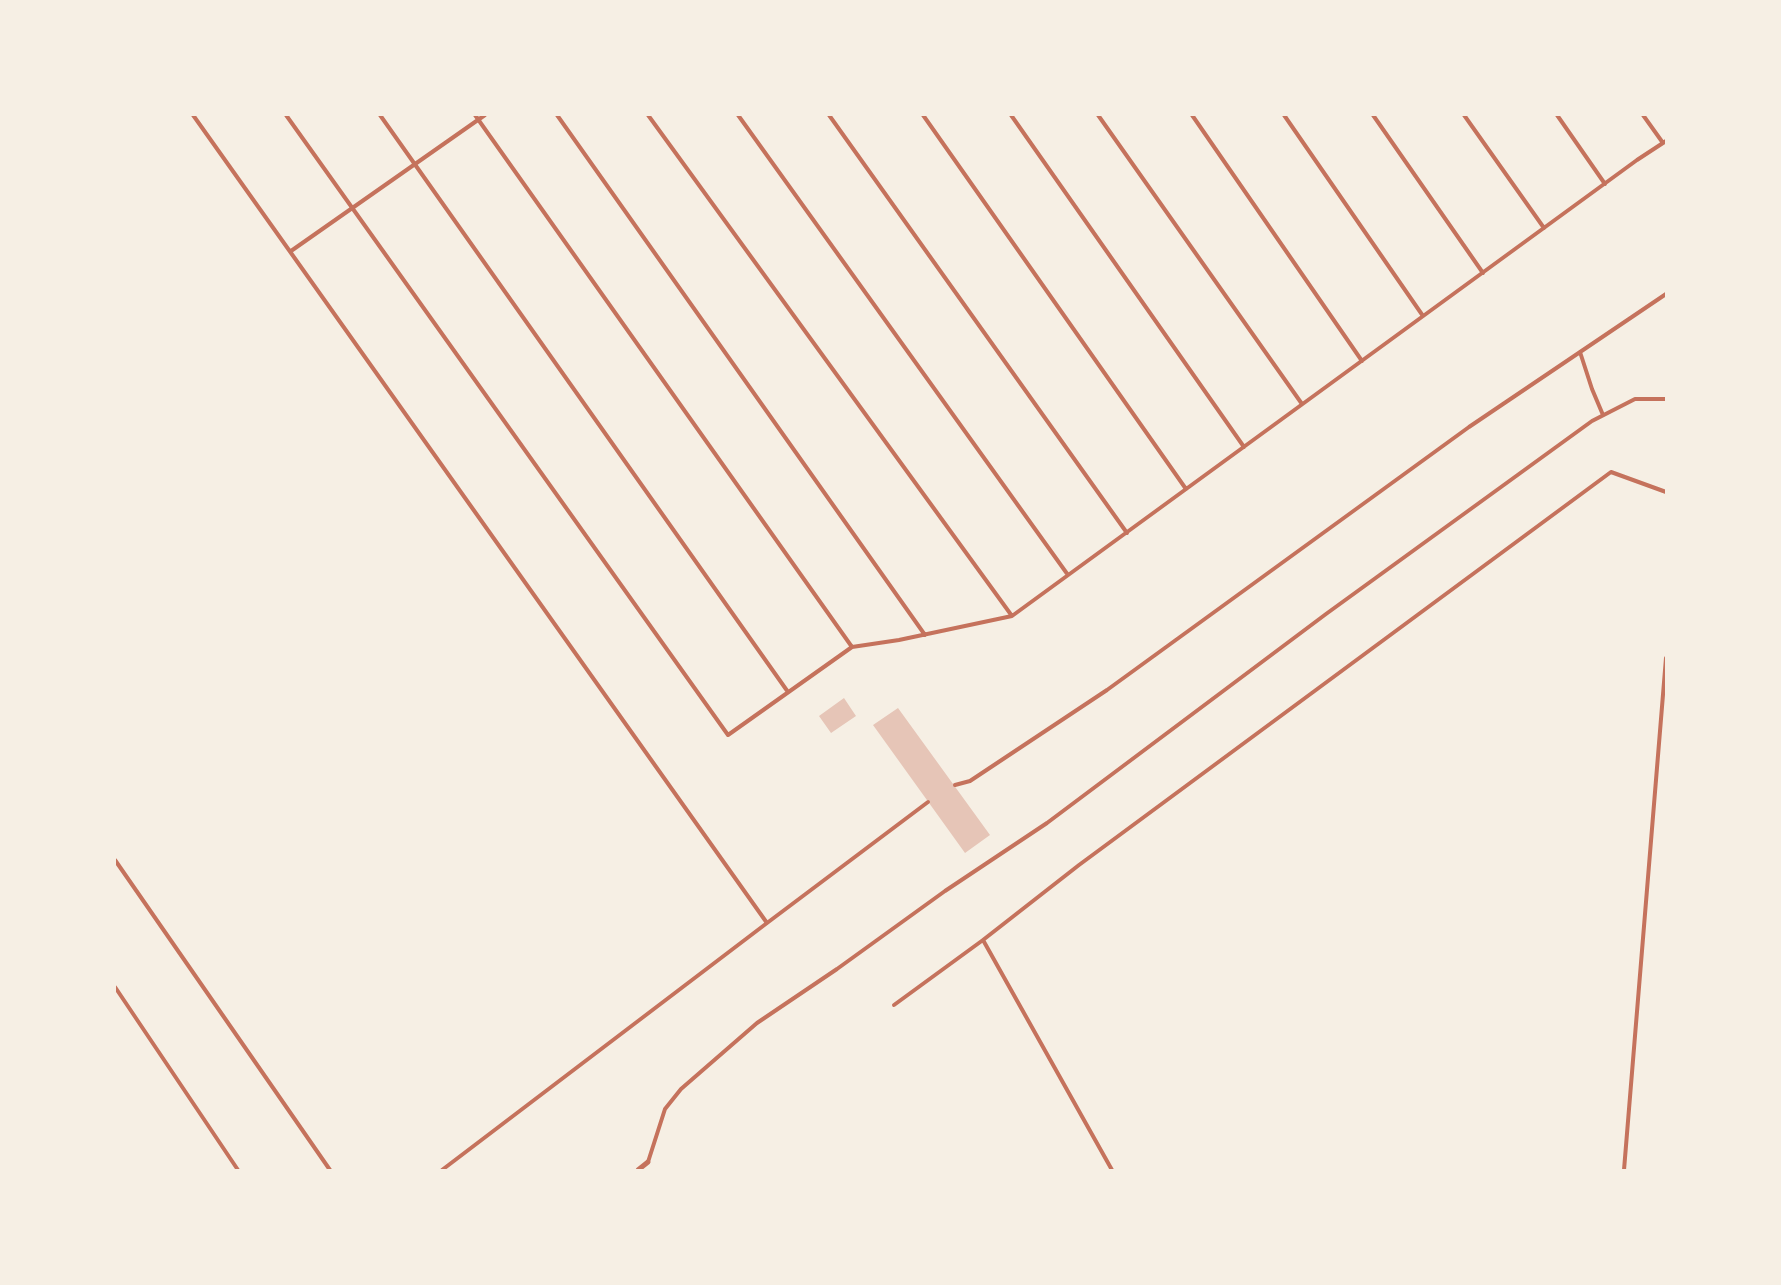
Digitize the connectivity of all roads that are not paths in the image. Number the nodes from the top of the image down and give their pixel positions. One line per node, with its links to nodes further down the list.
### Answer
1 (194, 115): 25 (lane)
2 (286, 115): 23 (lane)
3 (380, 115): 21 (lane)
4 (475, 115): 19 (lane)
5 (485, 115): 19 (lane)
6 (557, 115): 40 (lane)
7 (648, 115): 39 (lane)
8 (738, 115): 38 (lane)
9 (829, 115): 37 (lane)
10 (923, 115): 35 (lane)
11 (1011, 115): 34 (lane)
12 (1098, 115): 32 (lane)
13 (1192, 115): 30 (lane)
14 (1284, 115): 28 (lane)
15 (1373, 115): 26 (lane)
16 (1464, 115): 24 (lane)
17 (1557, 115): 22 (lane)
18 (1643, 115): 20 (lane)
19 (478, 119): 21 (lane); 41 (lane)
20 (1664, 142): 22 (lane)
21 (415, 164): 23 (lane); 43 (lane)
22 (1605, 184): 24 (lane)
23 (351, 209): 25 (lane); 43 (lane)
24 (1544, 228): 26 (lane)
25 (291, 251): 47 (lane)
26 (1483, 273): 28 (lane)
27 (1666, 294): 29 (lane)
28 (1424, 316): 30 (lane)
29 (1580, 352): 33 (lane); 44 (lane)
30 (1362, 361): 32 (lane)
31 (1666, 400): 33 (lane)
32 (1302, 404): 34 (lane)
33 (1603, 415): 51 (lane)
34 (1244, 447): 35 (lane)
35 (1186, 489): 37 (lane)
36 (1666, 492): 48 (lane)
37 (1127, 532): 38 (lane)
38 (1068, 575): 39 (lane)
39 (1012, 616): 40 (lane)
40 (925, 635): 41 (lane)
41 (852, 647): 43 (lane)
42 (1666, 658): 57 (lane)
43 (788, 692)
44 (954, 786)
45 (928, 802): 47 (lane)
46 (115, 860): 53 (lane)
47 (766, 923): 54 (lane)
48 (982, 940): 50 (lane); 56 (lane)
49 (115, 987): 52 (lane)
50 (894, 1005)
51 (648, 1162): 55 (street)
52 (238, 1170)
53 (330, 1170)
54 (442, 1170)
55 (638, 1170)
56 (1112, 1170)
57 (1624, 1170)

